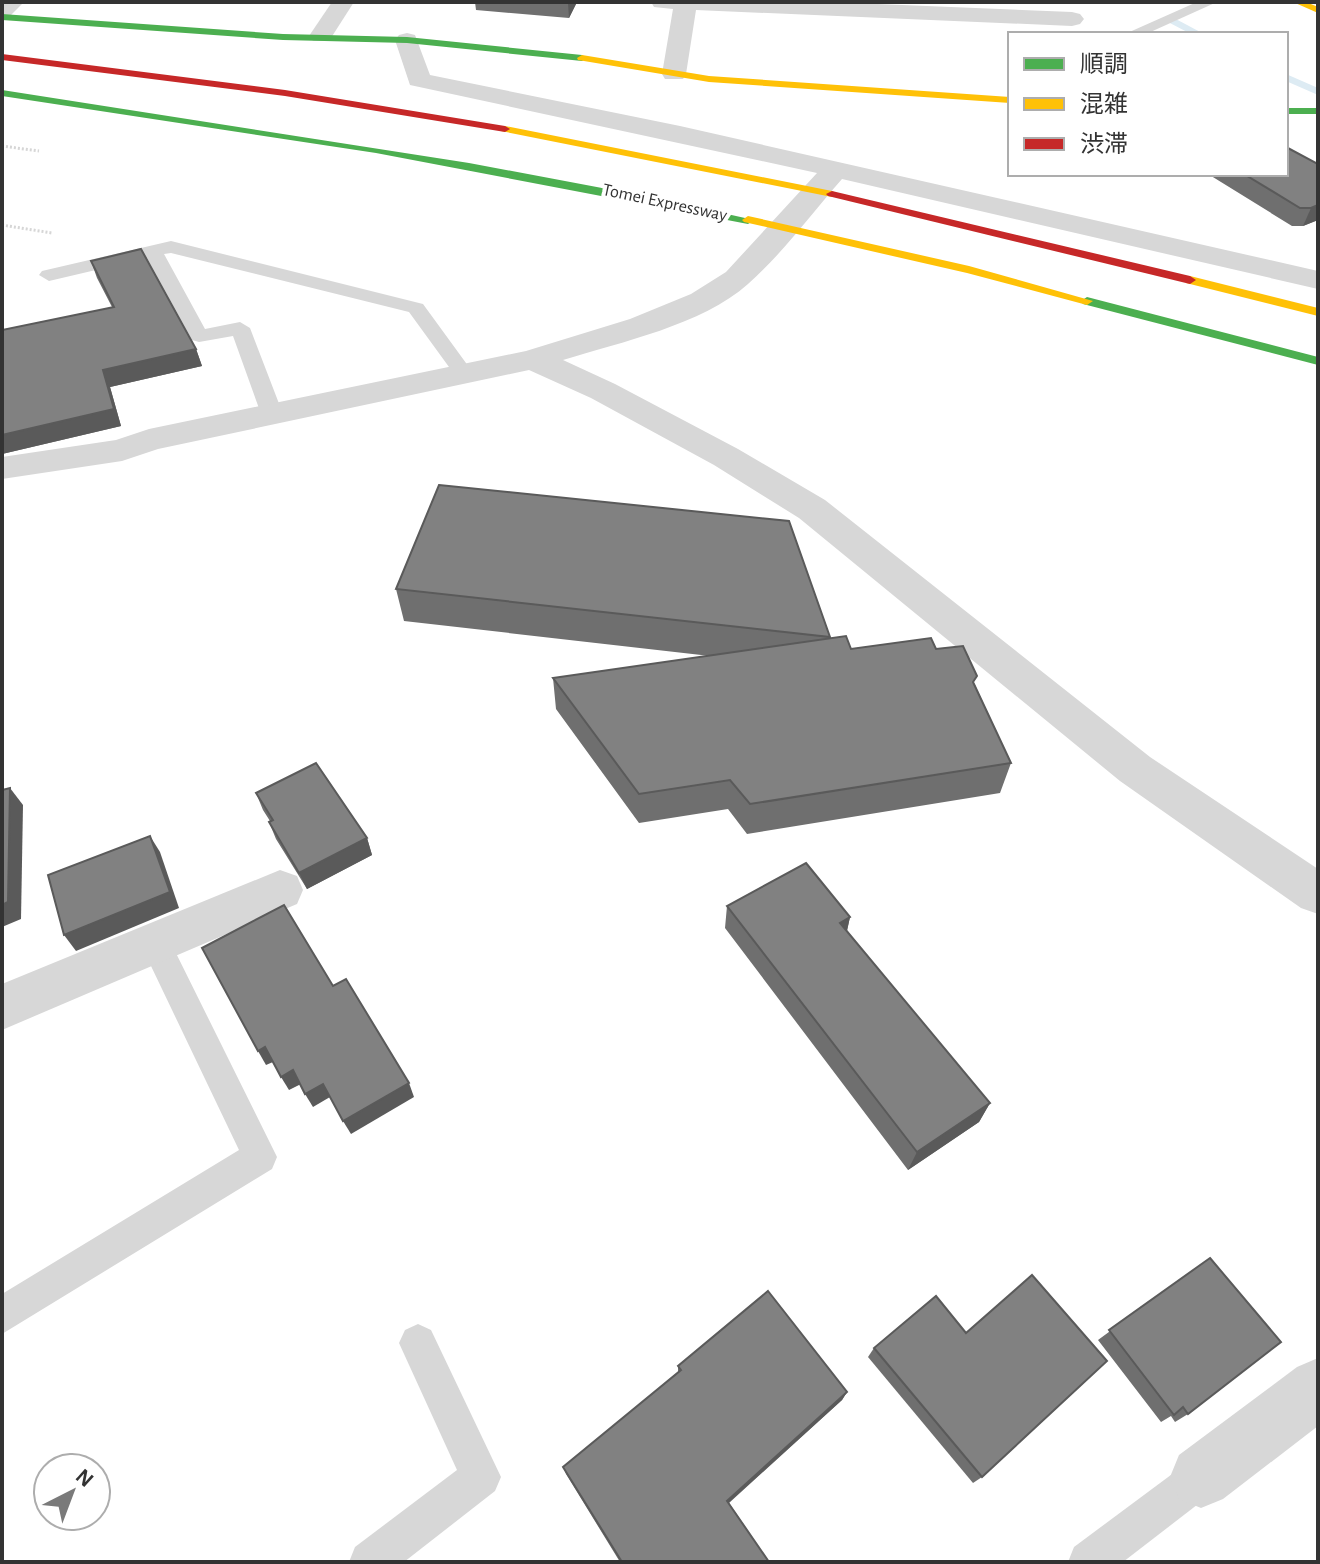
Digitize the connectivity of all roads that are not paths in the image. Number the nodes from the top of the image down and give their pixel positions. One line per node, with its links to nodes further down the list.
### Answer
1 (13, 2): 7 (street)
2 (343, 2): 11 (street)
3 (1210, 2): 10 (lane)
4 (1298, 2): 6 (main road)
5 (678, 3): 9 (street); 14 (street)
6 (1318, 10)
7 (2, 11)
8 (2, 17): 11 (main road)
9 (1073, 18)
10 (1138, 32)
11 (321, 36): 12 (main road)
12 (407, 40): 14 (main road); 19 (street)
13 (2, 57): 23 (main road, Tomei Expressway)
14 (674, 74): 16 (main road)
15 (2, 93): 25 (main road, Tomei Expressway)
16 (1008, 100)
17 (1288, 111): 18 (main road)
18 (1318, 111)
19 (836, 169): 22 (street); 24 (street)
20 (153, 252): 21 (lane); 26 (lane); 27 (lane)
21 (49, 275)
22 (1318, 280)
23 (1318, 312)
24 (533, 359): 26 (street); 29 (street)
25 (1318, 361)
26 (464, 374): 27 (street)
27 (272, 414): 28 (street)
28 (2, 468)
29 (1303, 883): 31 (street)
30 (280, 890): 32 (street)
31 (1318, 926)
32 (155, 943): 33 (street); 34 (lane)
33 (2, 1007)
34 (2, 1315)
35 (418, 1343): 38 (lane)
36 (1318, 1388): 37 (street)
37 (1201, 1477): 39 (lane)
38 (370, 1562)
39 (1089, 1562)

